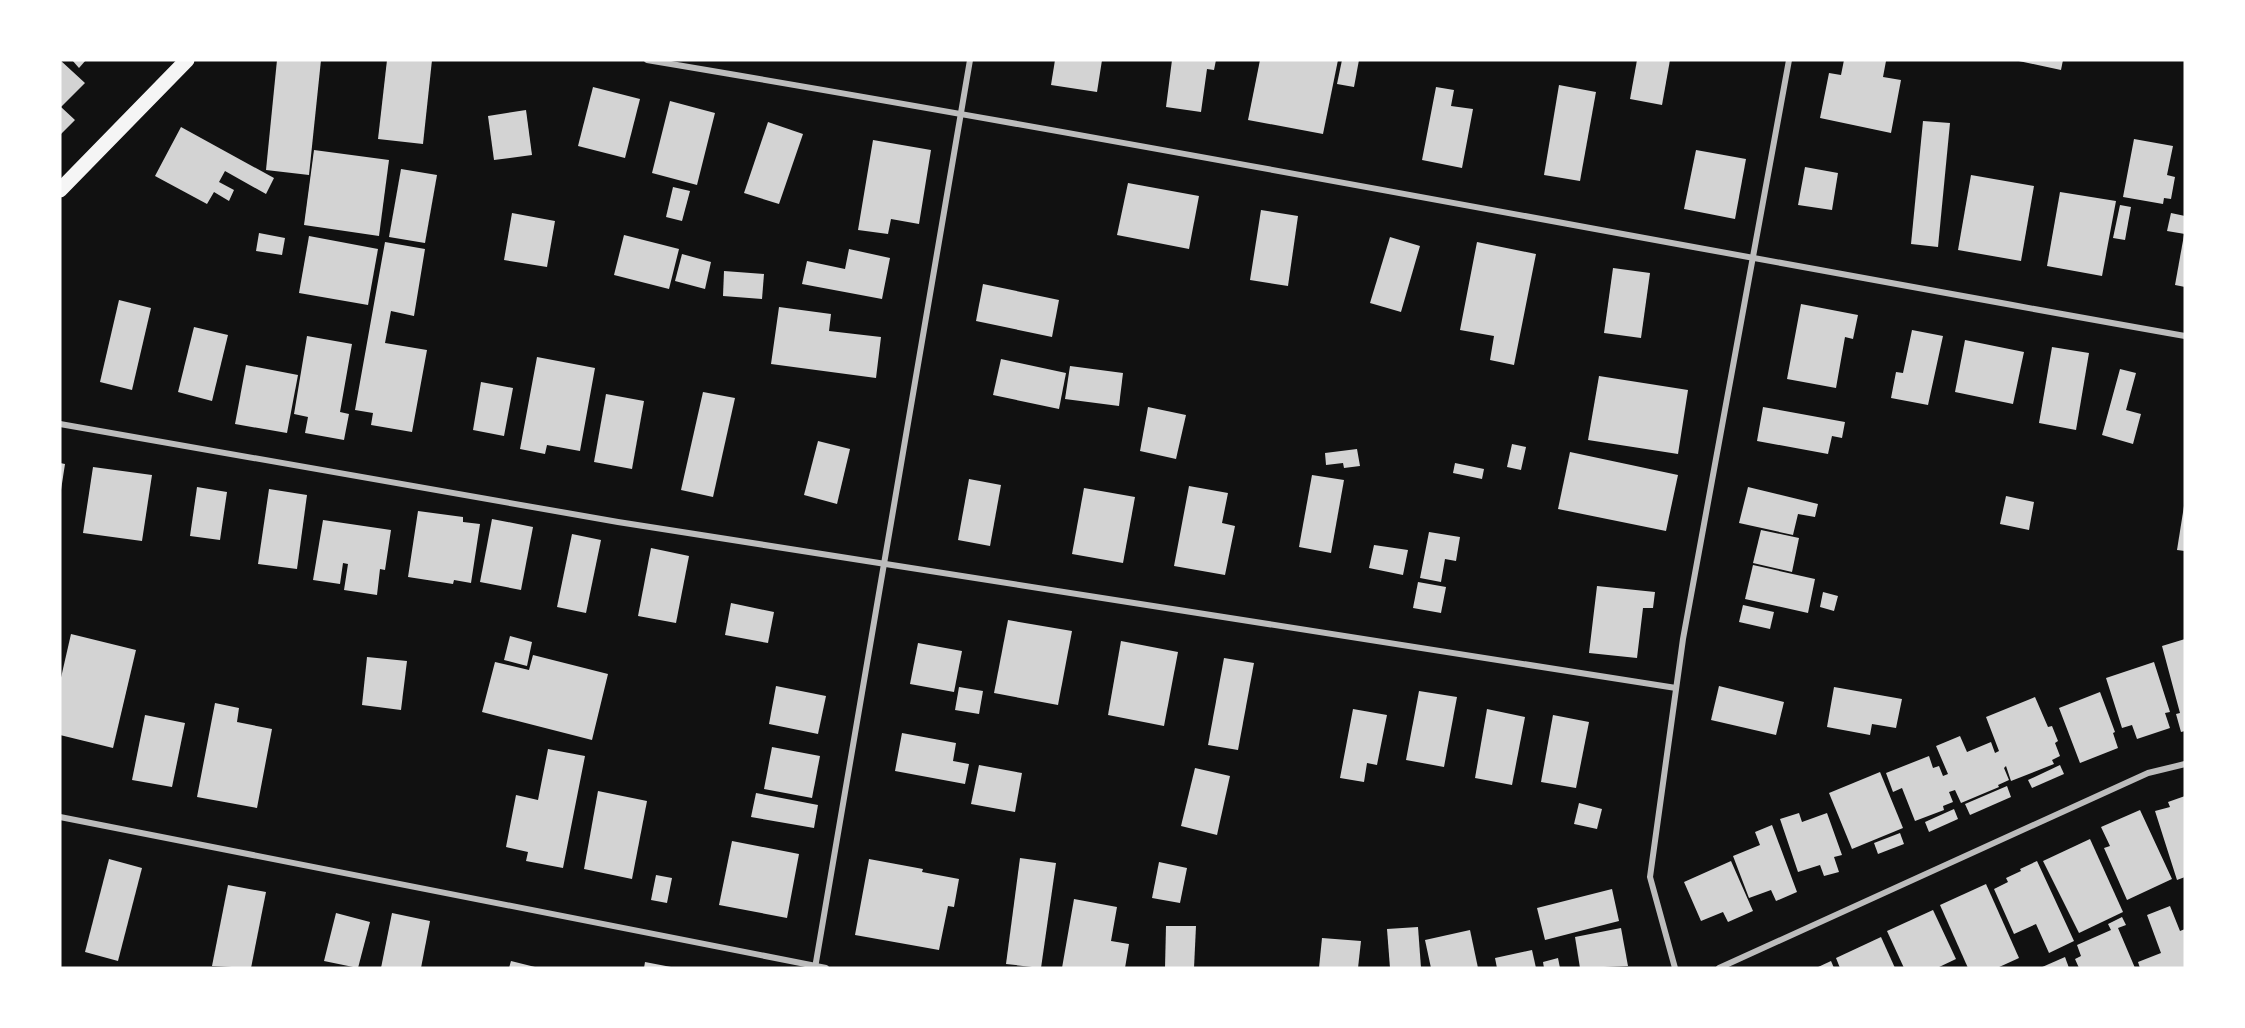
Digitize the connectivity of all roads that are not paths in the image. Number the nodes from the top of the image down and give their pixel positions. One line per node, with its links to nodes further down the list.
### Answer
1 (187, 60): 6 (main road)
2 (647, 60): 5 (street)
3 (970, 60): 5 (street)
4 (1789, 60): 7 (street)
5 (961, 112): 7 (street); 10 (street)
6 (60, 190)
7 (1753, 260): 8 (street); 11 (street)
8 (2185, 336)
9 (60, 424): 10 (street)
10 (883, 564): 11 (street); 14 (street)
11 (1676, 688): 16 (street)
12 (2185, 764): 17 (street)
13 (60, 817): 14 (street)
14 (815, 967): 15 (street)
15 (826, 968)
16 (1675, 968)
17 (1719, 968)

